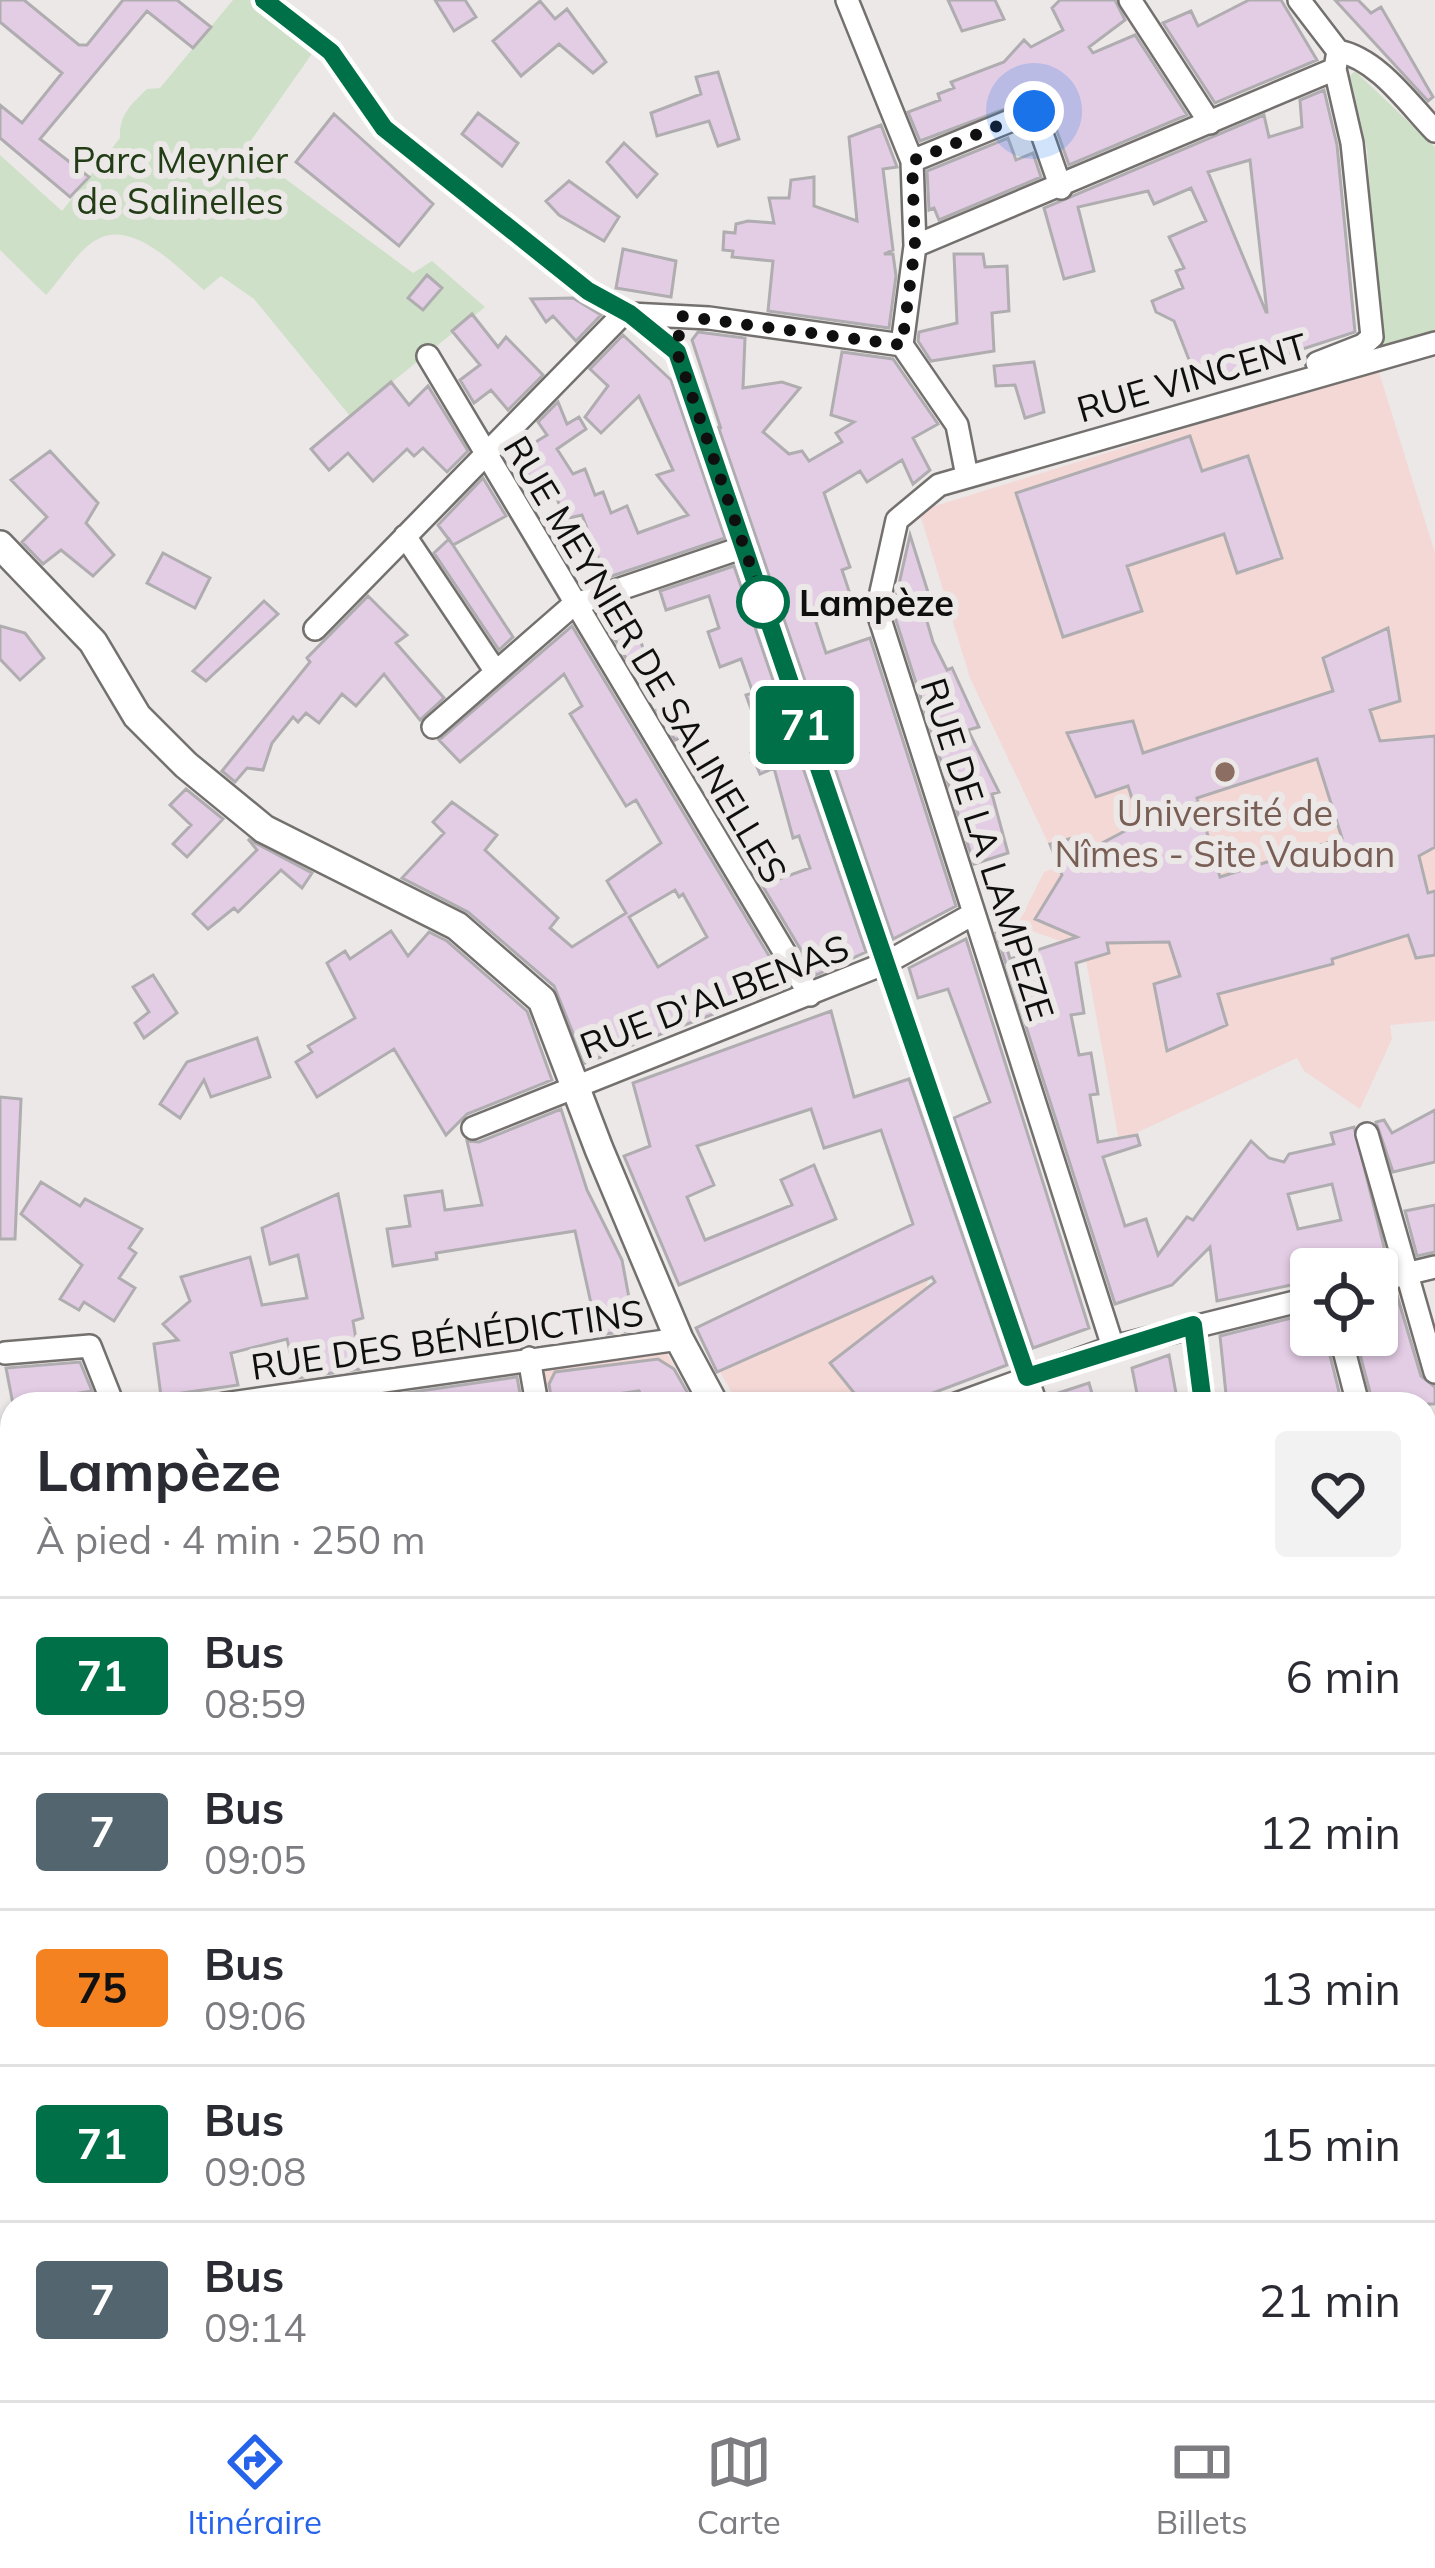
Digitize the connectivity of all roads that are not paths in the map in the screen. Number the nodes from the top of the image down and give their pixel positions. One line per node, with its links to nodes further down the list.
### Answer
1 (264, 0): 11 (street)
2 (847, 0): 8 (street)
3 (1130, 0): 6 (street)
4 (1299, 0): 5 (street)
5 (1337, 60): 6 (street); 7 (street); 17 (street)
6 (1210, 123): 9 (street)
7 (1435, 131)
8 (912, 161): 9 (street); 10 (street)
9 (1061, 188): 10 (street)
10 (915, 246): 14 (street)
11 (627, 313): 12 (street); 15 (street); 18 (street)
12 (681, 316): 14 (street); 15 (street)
13 (1435, 343): 17 (street, RUE VINCENT)
14 (902, 345): 19 (street)
15 (677, 352): 22 (street)
16 (428, 356): 18 (street, RUE MEYNIER DE SALINELLES)
17 (1153, 423): 19 (street, RUE VINCENT)
18 (484, 455): 20 (street); 23 (street, RUE MEYNIER DE SALINELLES)
19 (967, 476): 27 (street, RUE DE LA LAMPEZE)
20 (406, 536): 24 (street); 25 (street)
21 (0, 545): 30 (street)
22 (745, 547): 23 (street); 28 (street)
23 (573, 605): 25 (street); 29 (street, RUE MEYNIER DE SALINELLES)
24 (315, 629)
25 (496, 672): 26 (street)
26 (433, 727)
27 (973, 914): 28 (street, RUE D'ALBENAS); 39 (street, RUE DE LA LAMPEZE)
28 (886, 963): 29 (street, RUE D'ALBENAS); 44 (street)
29 (810, 995): 30 (street, RUE D'ALBENAS)
30 (576, 1085): 31 (street, RUE D'ALBENAS); 38 (street)
31 (473, 1129)
32 (1367, 1134): 34 (street)
33 (1435, 1267): 34 (street)
34 (1407, 1274): 35 (street); 43 (street)
35 (1398, 1276)
36 (1290, 1303): 37 (street)
37 (1193, 1325): 39 (street); 51 (street)
38 (679, 1339): 42 (street, RUE DES BÉNÉDICTINS); 48 (street)
39 (1113, 1347): 44 (street)
40 (5, 1354): 45 (street)
41 (1345, 1356): 52 (street)
42 (529, 1358): 46 (street, RUE DES BÉNÉDICTINS); 47 (street)
43 (1435, 1372)
44 (1027, 1377): 49 (street); 50 (street)
45 (108, 1392)
46 (304, 1392)
47 (535, 1392)
48 (707, 1392)
49 (988, 1392)
50 (1032, 1392)
51 (1201, 1392)
52 (1355, 1392)

